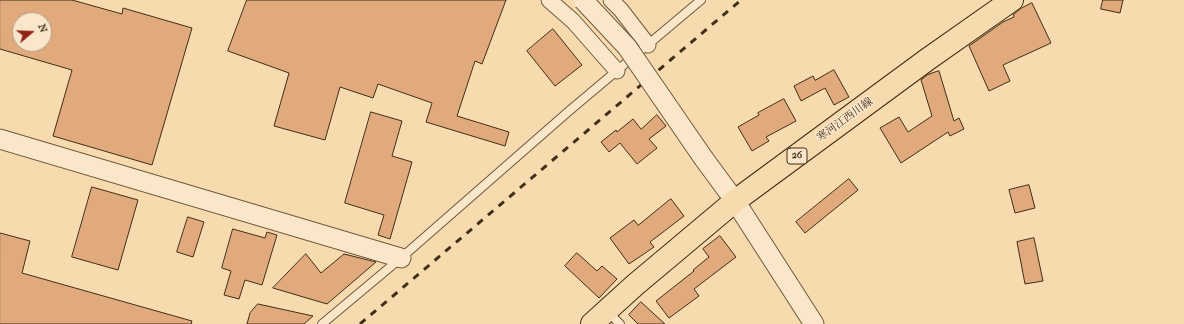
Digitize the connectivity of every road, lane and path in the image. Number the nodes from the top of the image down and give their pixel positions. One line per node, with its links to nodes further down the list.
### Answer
1 (549, 0): 7 (street)
2 (583, 0): 9 (street, bridge)
3 (611, 0): 6 (street)
4 (701, 0): 6 (lane)
5 (1012, 0): 9 (main road, 寒河江西川線 / 26)
6 (648, 45): 7 (lane)
7 (617, 71): 10 (lane)
8 (0, 139): 10 (street)
9 (735, 201): 11 (main road, 寒河江西川線 / 26); 13 (street)
10 (401, 258): 12 (lane)
11 (606, 320)
12 (322, 324)
13 (814, 324)

